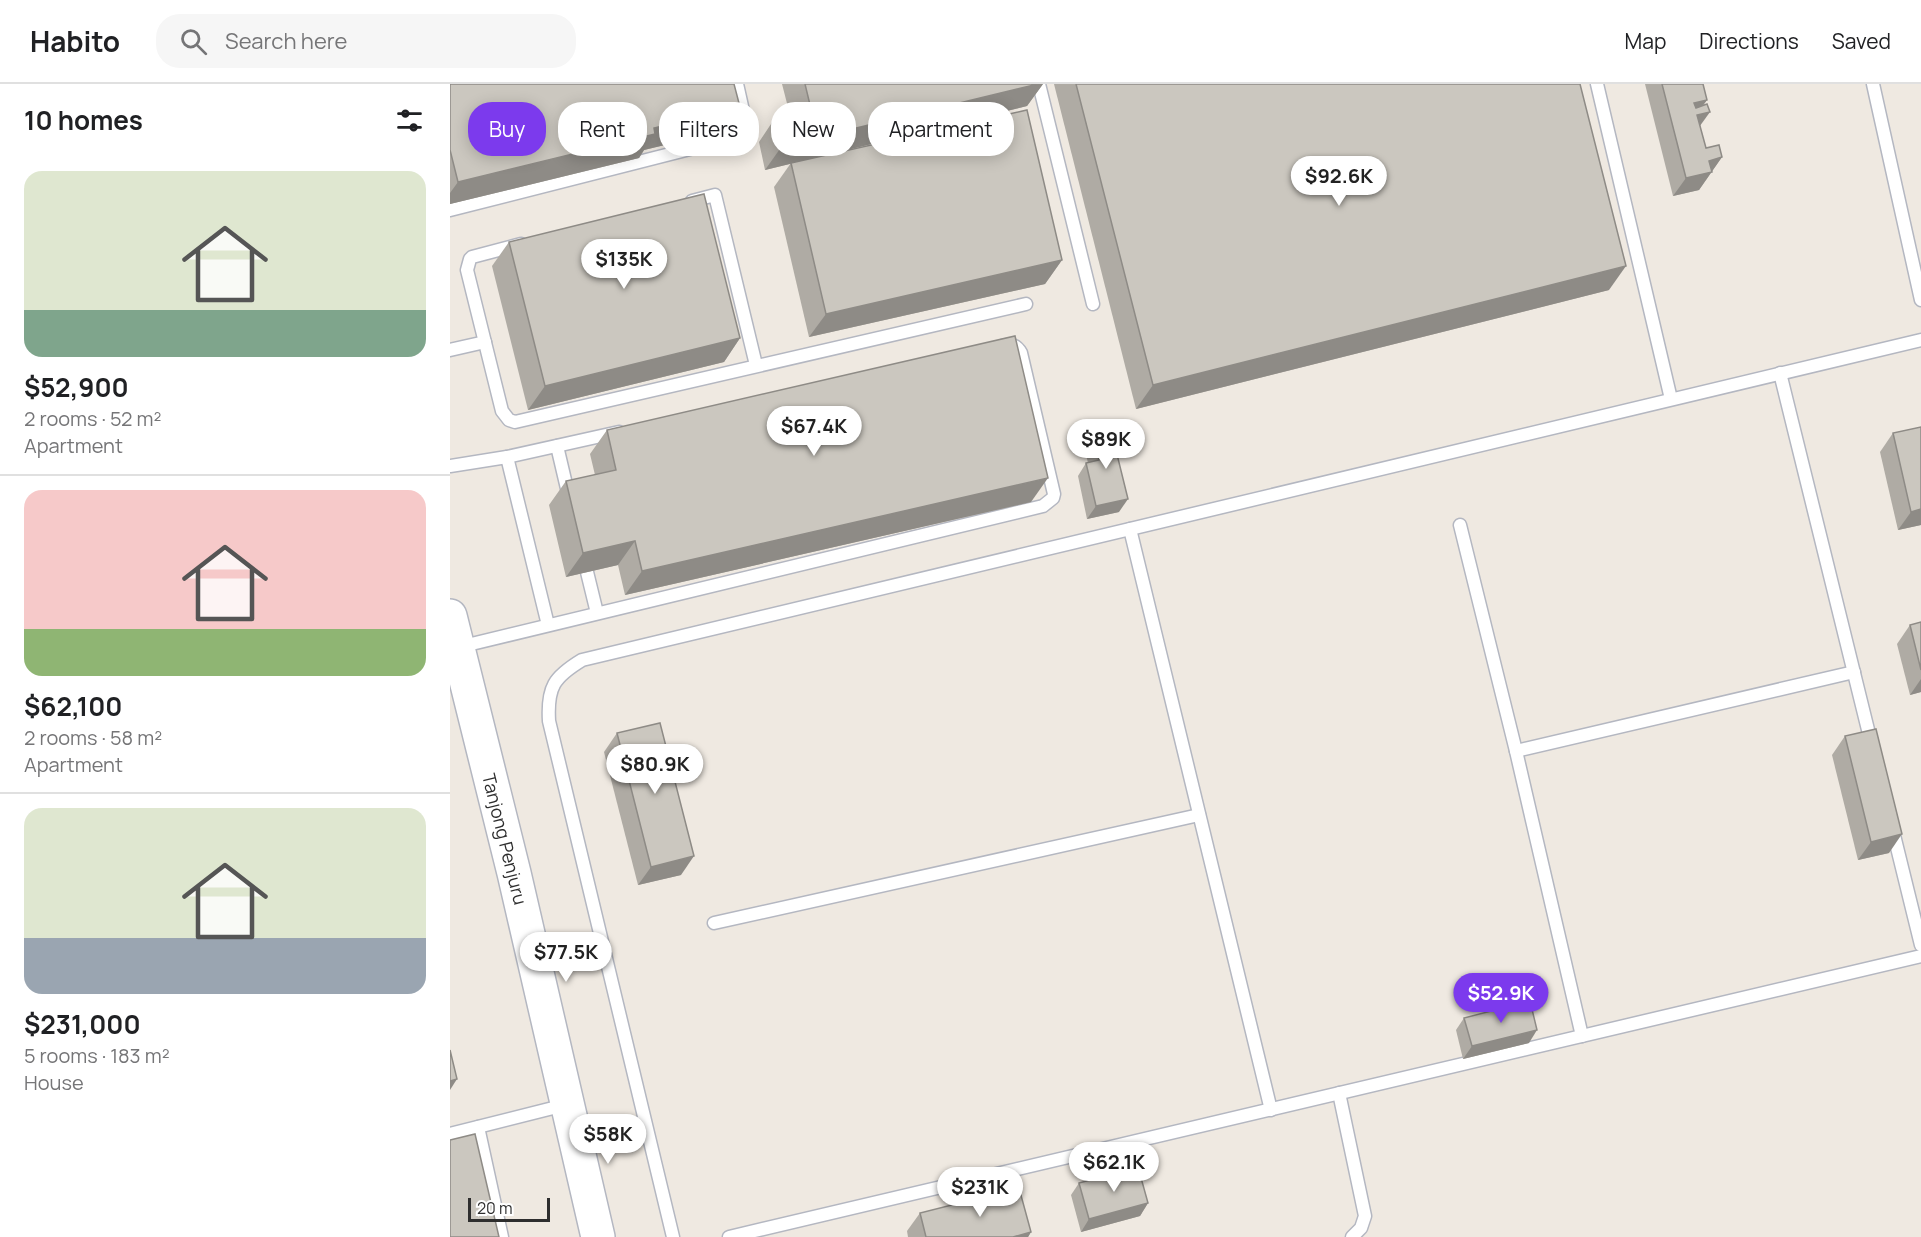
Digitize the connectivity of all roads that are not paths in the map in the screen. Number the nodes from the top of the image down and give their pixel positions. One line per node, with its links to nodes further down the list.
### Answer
1 (737, 84): 6 (lane)
2 (1039, 84): 10 (lane)
3 (1597, 84): 17 (lane)
4 (1873, 84): 8 (lane)
5 (681, 204): 15 (lane)
6 (450, 210)
7 (534, 241): 12 (lane)
8 (1921, 300)
9 (1026, 304): 15 (lane)
10 (1093, 304)
11 (1921, 340): 16 (lane)
12 (485, 342): 13 (lane); 15 (lane)
13 (450, 350)
14 (986, 350): 26 (lane)
15 (756, 365)
16 (1780, 373): 17 (lane); 29 (lane)
17 (1671, 399): 24 (lane)
18 (627, 430): 19 (lane)
19 (557, 446): 20 (lane); 22 (lane)
20 (507, 457): 21 (lane); 27 (lane)
21 (450, 466)
22 (570, 501)
23 (1460, 525): 30 (lane)
24 (1130, 529): 32 (lane); 45 (lane)
25 (587, 572): 26 (lane)
26 (597, 613): 27 (lane)
27 (548, 625): 28 (lane)
28 (454, 632): 39 (main road, Tanjong Penjuru)
29 (1854, 672): 30 (lane); 31 (lane)
30 (1516, 751): 37 (lane)
31 (1876, 763)
32 (1199, 815): 34 (lane); 40 (lane)
33 (1890, 820): 35 (lane)
34 (714, 923)
35 (1921, 945)
36 (1921, 956): 37 (lane)
37 (1582, 1036): 38 (lane)
38 (1339, 1094): 40 (lane); 47 (lane)
39 (568, 1104): 41 (lane); 44 (main road, Tanjong Penjuru)
40 (1271, 1110): 46 (lane)
41 (478, 1127): 42 (lane); 43 (lane)
42 (450, 1134)
43 (502, 1237)
44 (598, 1237)
45 (673, 1237)
46 (729, 1237)
47 (1352, 1237)

